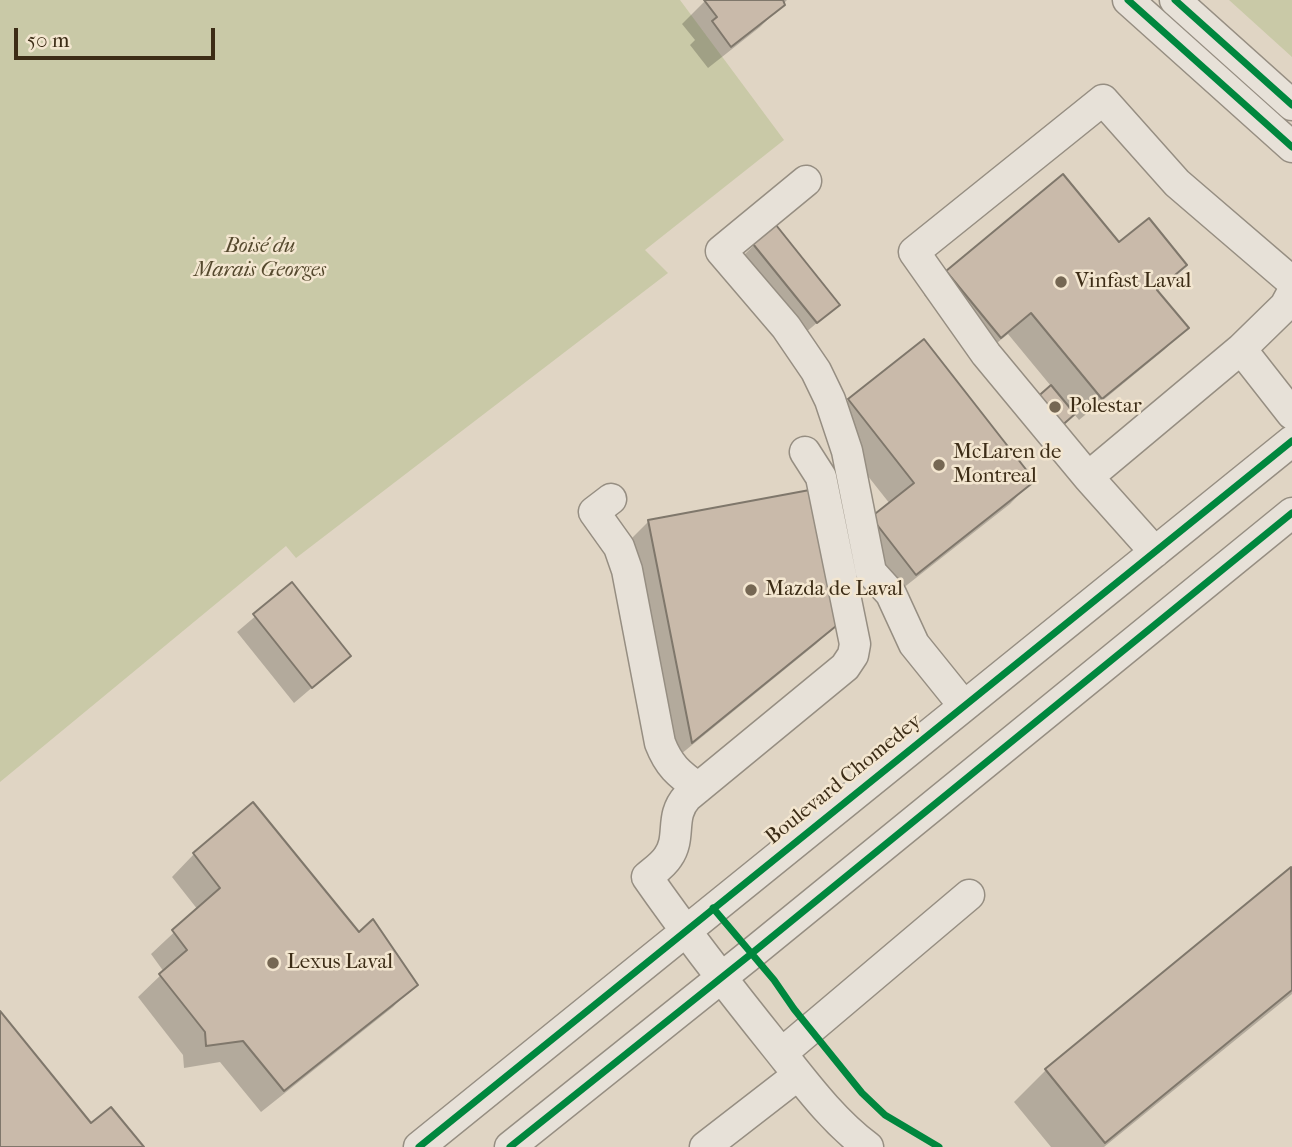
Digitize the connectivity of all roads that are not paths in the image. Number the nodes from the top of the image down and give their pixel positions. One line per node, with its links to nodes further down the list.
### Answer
1 (1128, 0): 4 (street)
2 (1175, 0): 3 (street)
3 (1224, 44): 4 (street); 5 (street)
4 (1202, 67): 6 (street)
5 (1292, 105)
6 (1292, 147)
7 (806, 181): 18 (street)
8 (1292, 286): 14 (street)
9 (1292, 293): 10 (street)
10 (1241, 349): 11 (street); 14 (street)
11 (1292, 414)
12 (1292, 441): 17 (street, Boulevard Chomedey)
13 (806, 452): 19 (street)
14 (1088, 477): 17 (street)
15 (611, 499): 19 (street)
16 (1292, 513): 22 (street)
17 (1155, 552): 18 (street, Boulevard Chomedey)
18 (964, 706): 21 (street, Boulevard Chomedey)
19 (698, 788): 21 (street)
20 (970, 895): 23 (street)
21 (685, 932): 22 (street); 24 (street, Boulevard Chomedey)
22 (722, 977): 23 (street); 25 (street)
23 (790, 1064): 26 (street); 27 (street)
24 (419, 1147)
25 (510, 1147)
26 (705, 1147)
27 (868, 1147)

